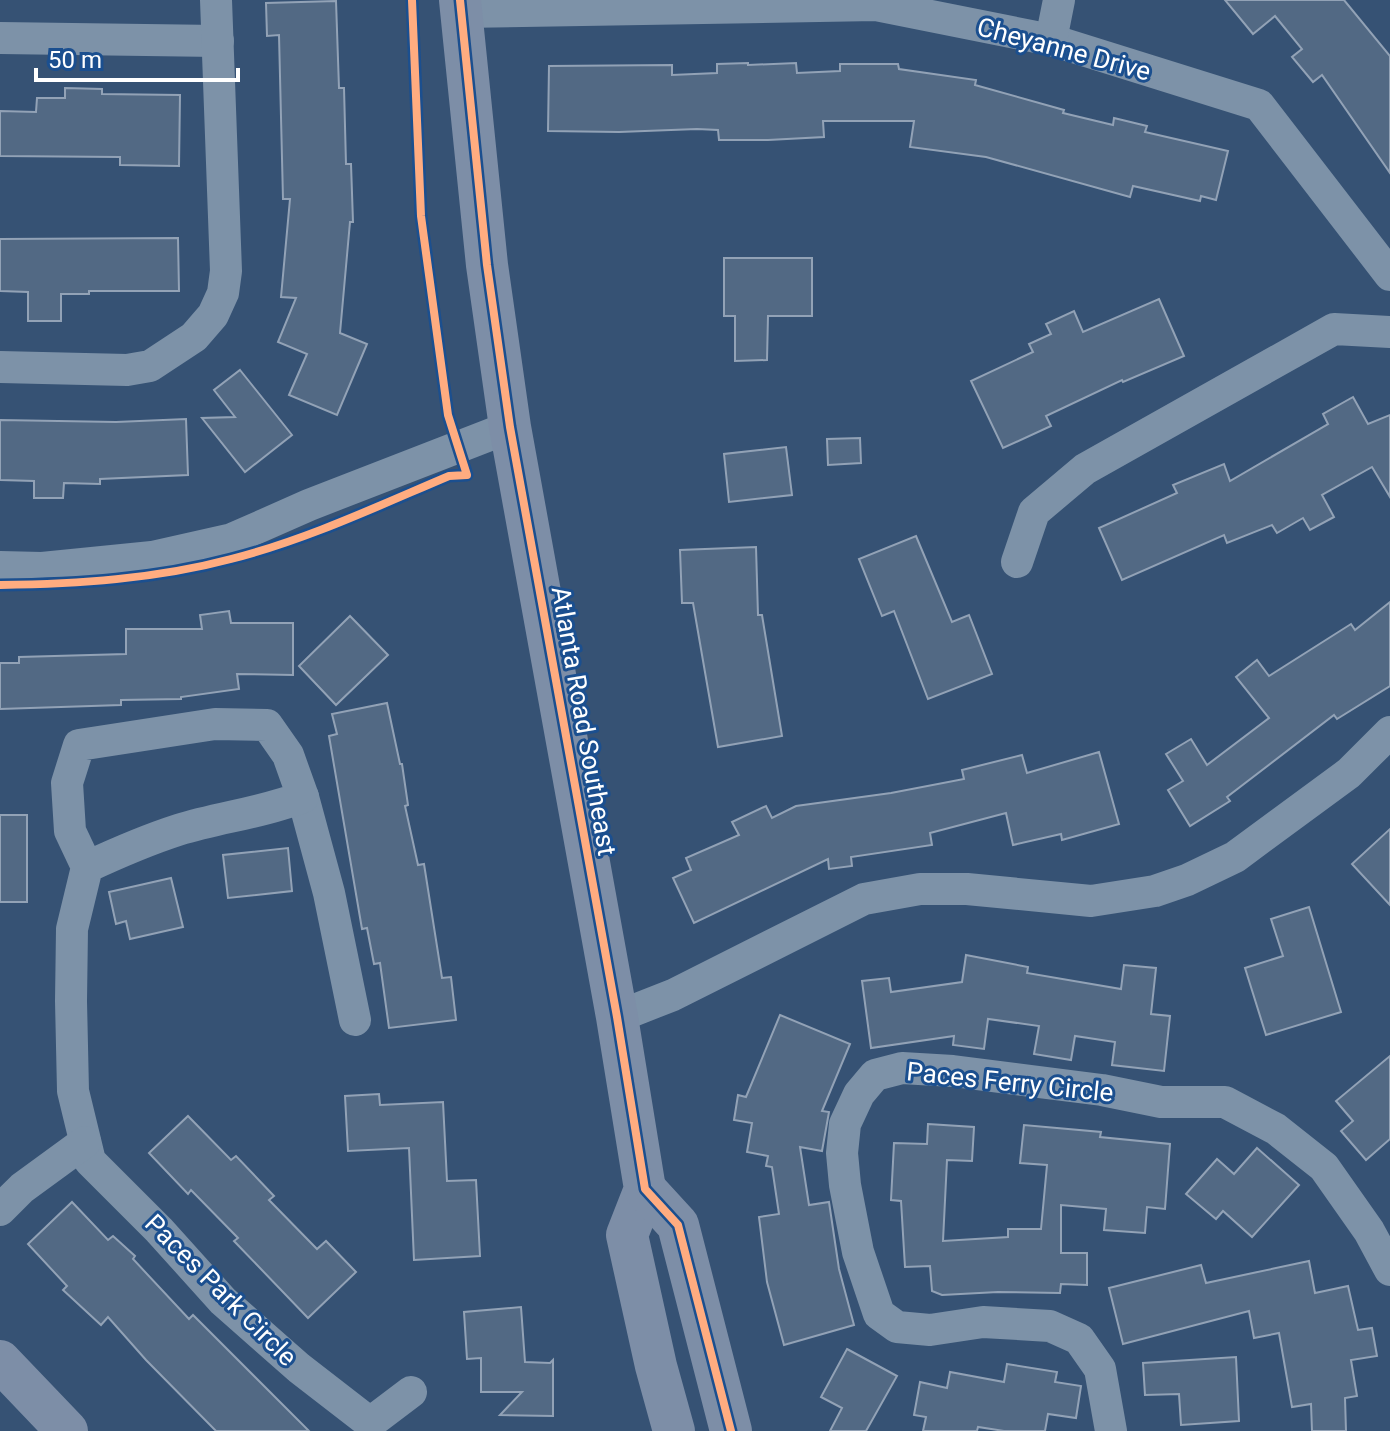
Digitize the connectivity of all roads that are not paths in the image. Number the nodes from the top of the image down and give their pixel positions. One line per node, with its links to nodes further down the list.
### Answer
1 (216, 0): 6 (street)
2 (1059, 0): 5 (street)
3 (460, 6): 5 (street, Cheyanne Drive); 10 (main road, Atlanta Road Southeast)
4 (0, 38): 6 (street)
5 (1051, 40): 7 (street, Cheyanne Drive)
6 (218, 41): 9 (street)
7 (1390, 275)
8 (1390, 332): 11 (street)
9 (0, 367)
10 (510, 427): 12 (street); 16 (main road, Atlanta Road Southeast)
11 (1017, 562)
12 (0, 567)
13 (1390, 732): 16 (street)
14 (303, 797): 15 (street); 15 (street); 17 (street)
15 (87, 867): 18 (street, Paces Park Circle)
16 (617, 1017): 19 (main road, Atlanta Road Southeast)
17 (355, 1020)
18 (85, 1142): 20 (street); 23 (street, Paces Park Circle)
19 (645, 1189): 25 (main road); 26 (main road)
20 (0, 1210)
21 (1390, 1270): 27 (street, Paces Ferry Circle)
22 (0, 1361): 24 (main road)
23 (411, 1392)
24 (67, 1431)
25 (674, 1431)
26 (731, 1431)
27 (1111, 1431)

